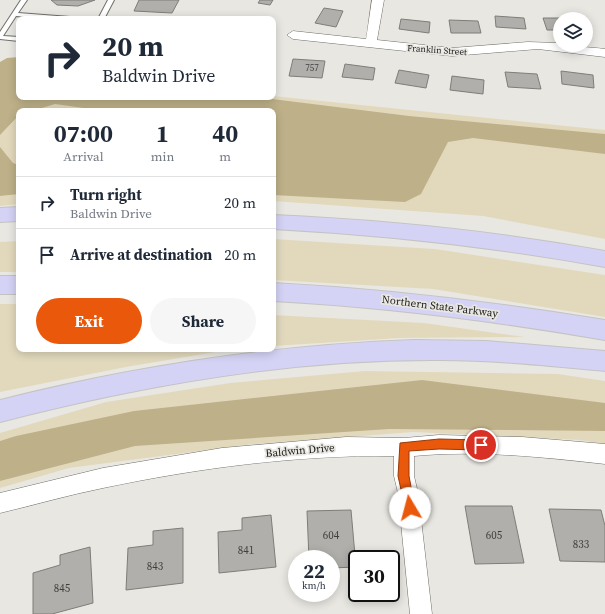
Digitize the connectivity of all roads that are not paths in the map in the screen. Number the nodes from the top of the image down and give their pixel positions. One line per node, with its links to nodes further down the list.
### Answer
1 (24, 0): 4 (lane)
2 (111, 0): 6 (lane)
3 (378, 0): 10 (street)
4 (15, 14): 5 (lane); 8 (lane)
5 (37, 16)
6 (103, 16)
7 (294, 35): 10 (street, Franklin Street)
8 (0, 37): 9 (lane)
9 (16, 39)
10 (370, 44): 11 (street, Franklin Street)
11 (605, 53)
12 (276, 211): 18 (highway)
13 (16, 214): 14 (highway)
14 (0, 215)
15 (276, 222): 19 (highway)
16 (16, 225): 17 (highway)
17 (0, 226)
18 (605, 247)
19 (605, 259)
20 (0, 285): 21 (highway)
21 (16, 285)
22 (276, 292): 23 (highway, Northern State Parkway)
23 (605, 330)
24 (605, 361): 25 (highway)
25 (0, 411)
26 (404, 446): 27 (street, Baldwin Drive); 28 (street, Baldwin Drive); 29 (street)
27 (605, 454)
28 (0, 503)
29 (421, 614)

